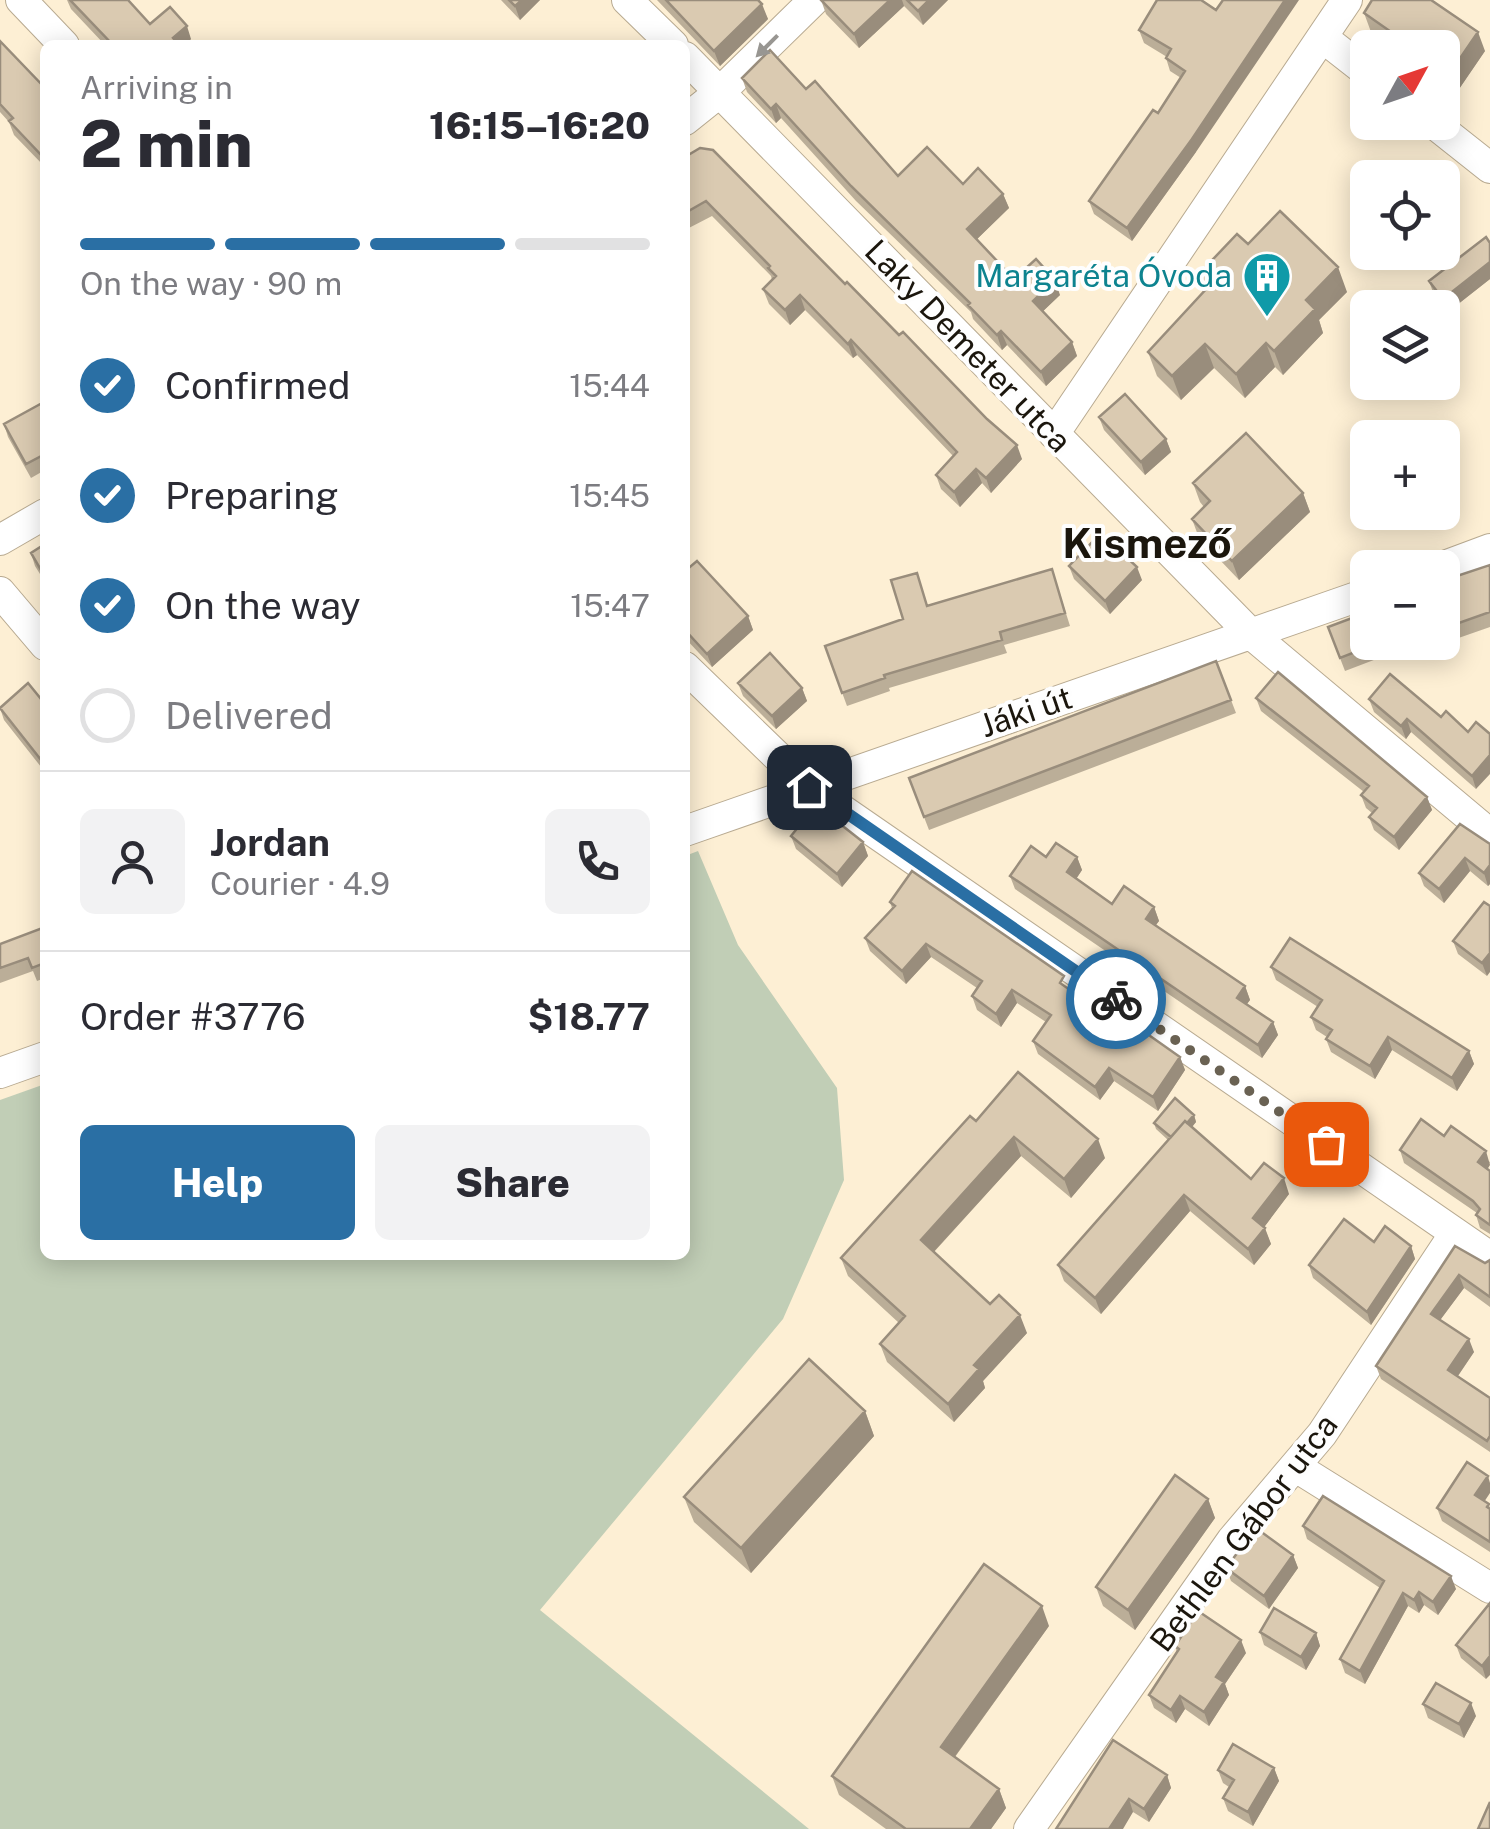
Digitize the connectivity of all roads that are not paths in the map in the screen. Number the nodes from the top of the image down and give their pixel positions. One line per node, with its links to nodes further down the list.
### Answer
1 (21, 0): 6 (street)
2 (628, 0): 7 (street)
3 (814, 0): 10 (street, one-way to 10)
4 (1347, 0): 5 (street)
5 (1322, 38): 8 (street); 14 (street)
6 (59, 40)
7 (668, 40)
8 (1350, 59)
9 (690, 62): 10 (street, Laky Demeter utca)
10 (720, 92): 11 (street); 14 (street, Laky Demeter utca)
11 (690, 116)
12 (1455, 140): 13 (street)
13 (1490, 168)
14 (1054, 434): 21 (street, Laky Demeter utca)
15 (40, 517): 16 (street)
16 (0, 540)
17 (1490, 549): 18 (street)
18 (1460, 560)
19 (0, 592): 22 (street)
20 (1350, 599): 21 (street, Jáki út)
21 (1251, 634): 24 (street, Jáki út); 26 (street, Laky Demeter utca)
22 (40, 639)
23 (690, 672): 24 (street)
24 (809, 787): 25 (street, Jáki út); 29 (street)
25 (690, 828)
26 (1490, 834)
27 (40, 1059): 28 (street)
28 (0, 1073)
29 (1455, 1233): 30 (street); 31 (street, Bethlen Gábor utca)
30 (1490, 1257)
31 (1296, 1467): 32 (street); 33 (street, Bethlen Gábor utca)
32 (1490, 1588)
33 (1029, 1829)

